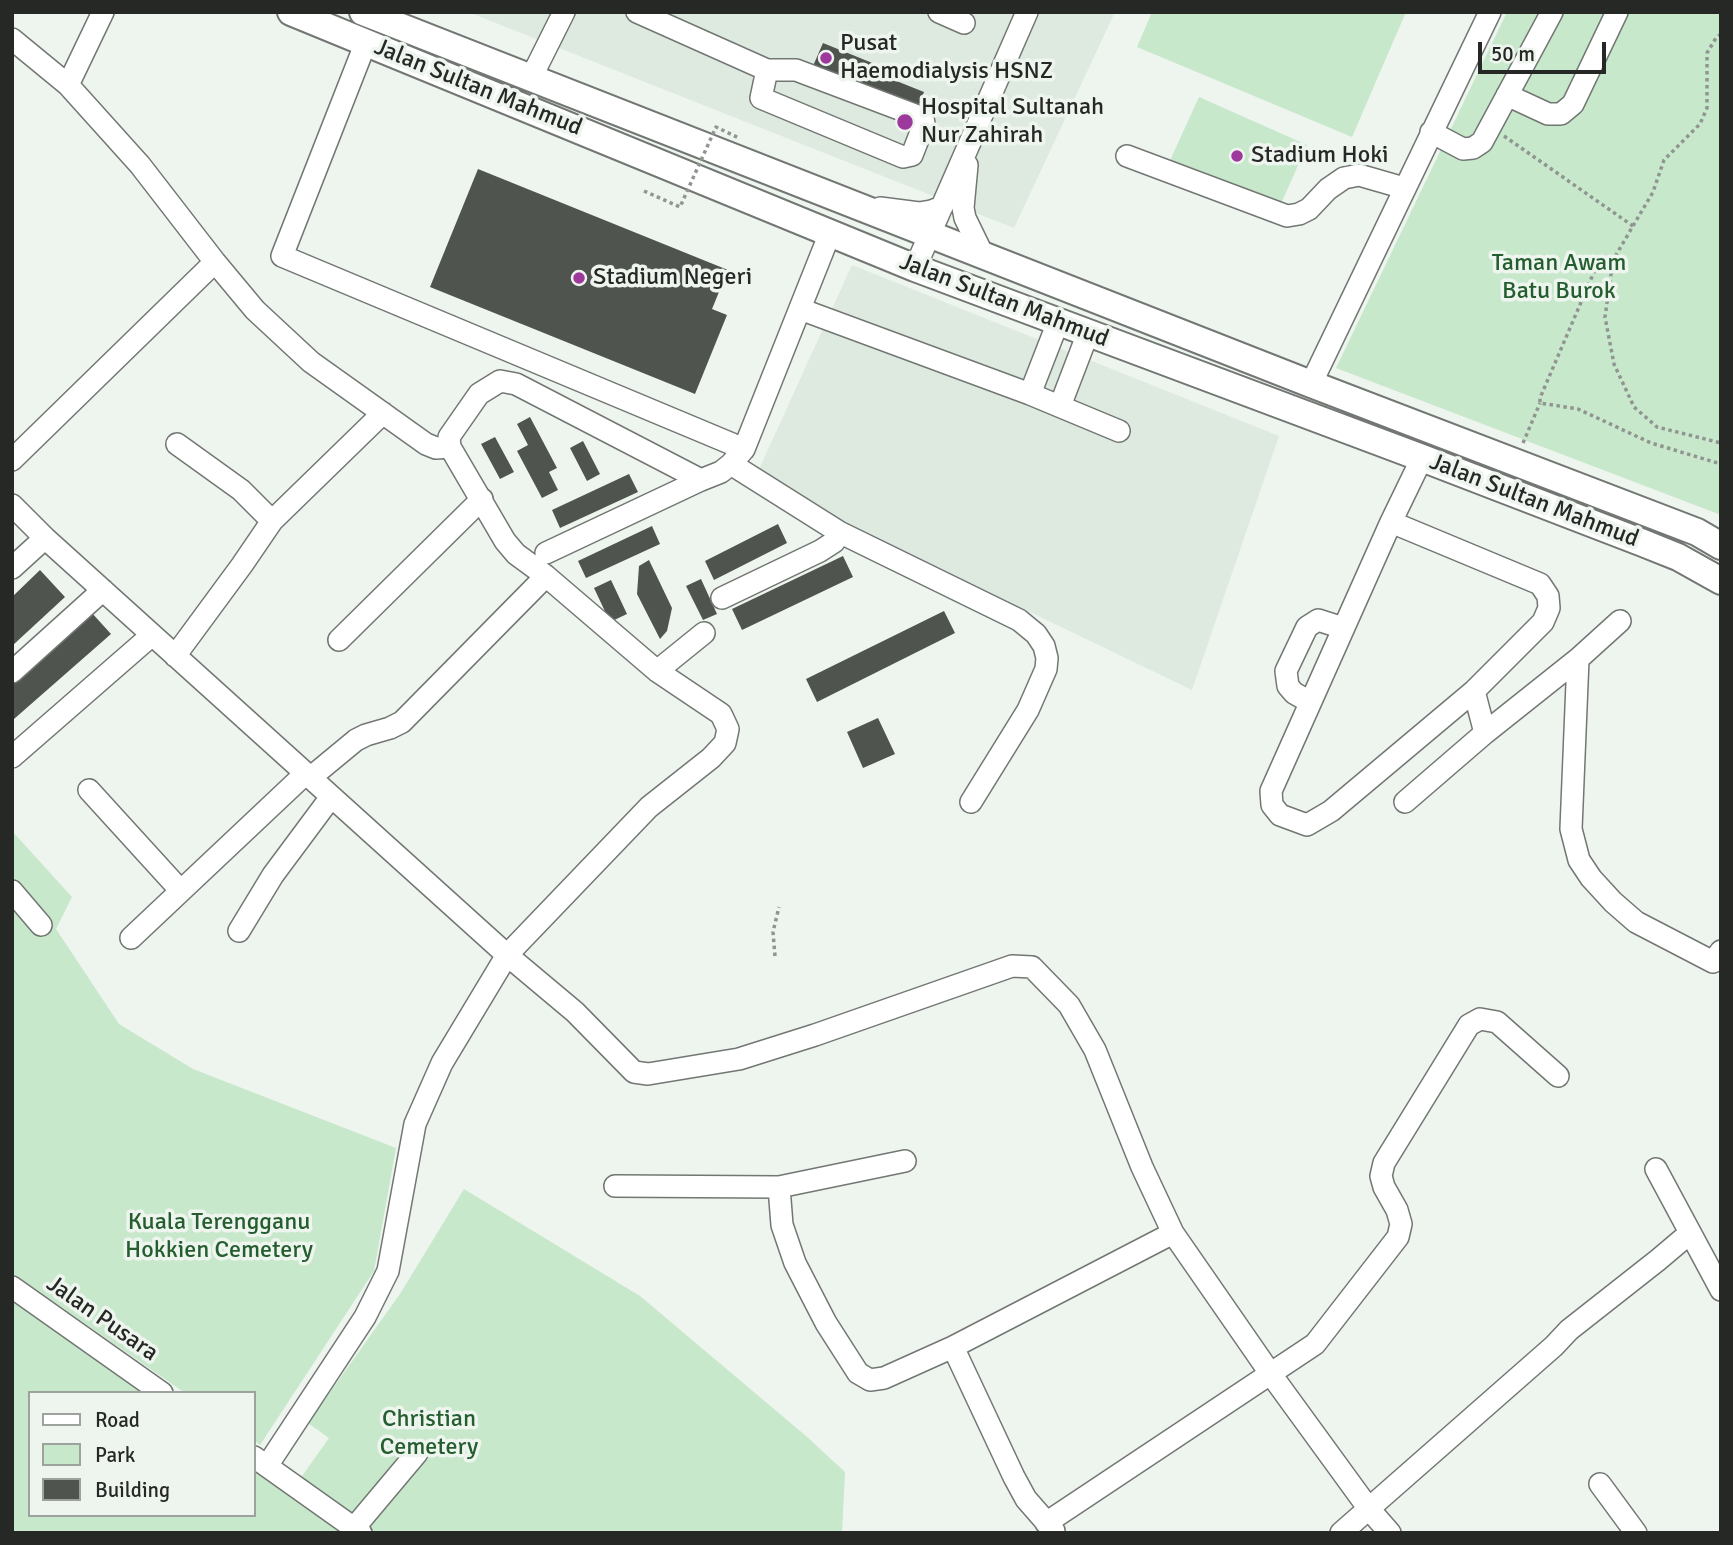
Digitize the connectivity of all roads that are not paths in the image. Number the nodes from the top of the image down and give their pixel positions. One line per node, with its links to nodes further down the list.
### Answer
1 (103, 12): 16 (street)
2 (291, 12): 13 (main road, Jalan Sultan Mahmud)
3 (363, 12): 15 (main road, Jalan Sultan Mahmud)
4 (564, 12): 15 (street)
5 (637, 12): 14 (street)
6 (939, 12): 11 (street)
7 (1027, 12): 19 (street)
8 (1490, 12): 18 (street)
9 (1552, 12): 17 (street)
10 (1617, 12): 17 (street)
11 (964, 23)
12 (12, 39): 16 (street)
13 (366, 42): 24 (main road, Jalan Sultan Mahmud); 39 (street)
14 (767, 70): 14 (street)
15 (531, 78): 22 (main road, Jalan Sultan Mahmud)
16 (68, 85): 27 (street)
17 (1507, 94): 18 (street)
18 (1430, 132): 21 (street)
19 (968, 149): 23 (street); 26 (street)
20 (1127, 156): 21 (street)
21 (1404, 188): 32 (street)
22 (850, 204): 23 (street); 25 (main road, Jalan Sultan Mahmud)
23 (942, 207): 25 (street)
24 (830, 233): 28 (main road, Jalan Sultan Mahmud); 29 (street)
25 (929, 235): 26 (main road, Jalan Sultan Mahmud); 28 (street)
26 (984, 257): 32 (main road, Jalan Sultan Mahmud)
27 (215, 262): 35 (street); 41 (street)
28 (915, 268): 30 (main road, Jalan Sultan Mahmud)
29 (800, 309): 33 (street); 39 (street)
30 (1058, 322): 31 (main road, Jalan Sultan Mahmud); 33 (street)
31 (1088, 333): 34 (street); 40 (main road, Jalan Sultan Mahmud)
32 (1311, 384): 49 (main road, Jalan Sultan Mahmud)
33 (1030, 394): 34 (street)
34 (1060, 406): 36 (street)
35 (383, 413): 38 (street); 45 (street)
36 (1119, 431)
37 (177, 444): 45 (street)
38 (450, 447): 42 (street); 43 (street)
39 (737, 456): 42 (street); 47 (street)
40 (1422, 458): 46 (street); 53 (main road, Jalan Sultan Mahmud)
41 (12, 460)
42 (701, 480): 50 (street)
43 (482, 499): 52 (street); 60 (street)
44 (12, 505): 48 (street)
45 (272, 521): 61 (street)
46 (1391, 522): 57 (street); 65 (street)
47 (839, 532): 55 (street); 72 (street)
48 (45, 538): 51 (street); 54 (street)
49 (1721, 546)
50 (546, 553)
51 (12, 568)
52 (546, 576): 63 (street); 69 (street)
53 (1721, 581)
54 (103, 590): 59 (street); 64 (street)
55 (722, 598)
56 (1620, 621): 62 (street)
57 (1343, 628): 66 (street); 66 (street)
58 (704, 633): 63 (street)
59 (152, 635): 61 (street); 68 (street)
60 (339, 640)
61 (175, 656): 69 (street)
62 (1578, 659): 67 (street); 80 (street)
63 (657, 671): 79 (street)
64 (12, 672)
65 (1474, 691): 66 (street); 67 (street)
66 (1310, 702)
67 (1485, 733): 73 (street)
68 (12, 757)
69 (308, 776): 71 (street); 75 (street)
70 (89, 790): 75 (street)
71 (331, 797): 77 (street); 79 (street)
72 (971, 802)
73 (1405, 802)
74 (12, 891): 76 (street)
75 (181, 891): 78 (street)
76 (41, 925)
77 (239, 931)
78 (131, 938)
79 (507, 955): 86 (street); 94 (street)
80 (1718, 960)
81 (1558, 1076): 91 (street)
82 (905, 1161): 85 (street)
83 (1656, 1169): 87 (street)
84 (615, 1186): 85 (street)
85 (779, 1187): 90 (street)
86 (1173, 1233): 90 (street); 91 (street)
87 (1690, 1233): 89 (street); 96 (street)
88 (12, 1287): 92 (street, Jalan Pusara)
89 (1721, 1290)
90 (953, 1347): 97 (street)
91 (1270, 1373): 96 (street); 97 (street)
92 (159, 1391)
93 (418, 1453): 98 (street)
94 (260, 1462): 98 (street)
95 (1600, 1484): 101 (street)
96 (1369, 1509): 99 (street); 100 (street)
97 (1051, 1528)
98 (358, 1530)
99 (1341, 1533)
100 (1390, 1533)
101 (1636, 1533)

